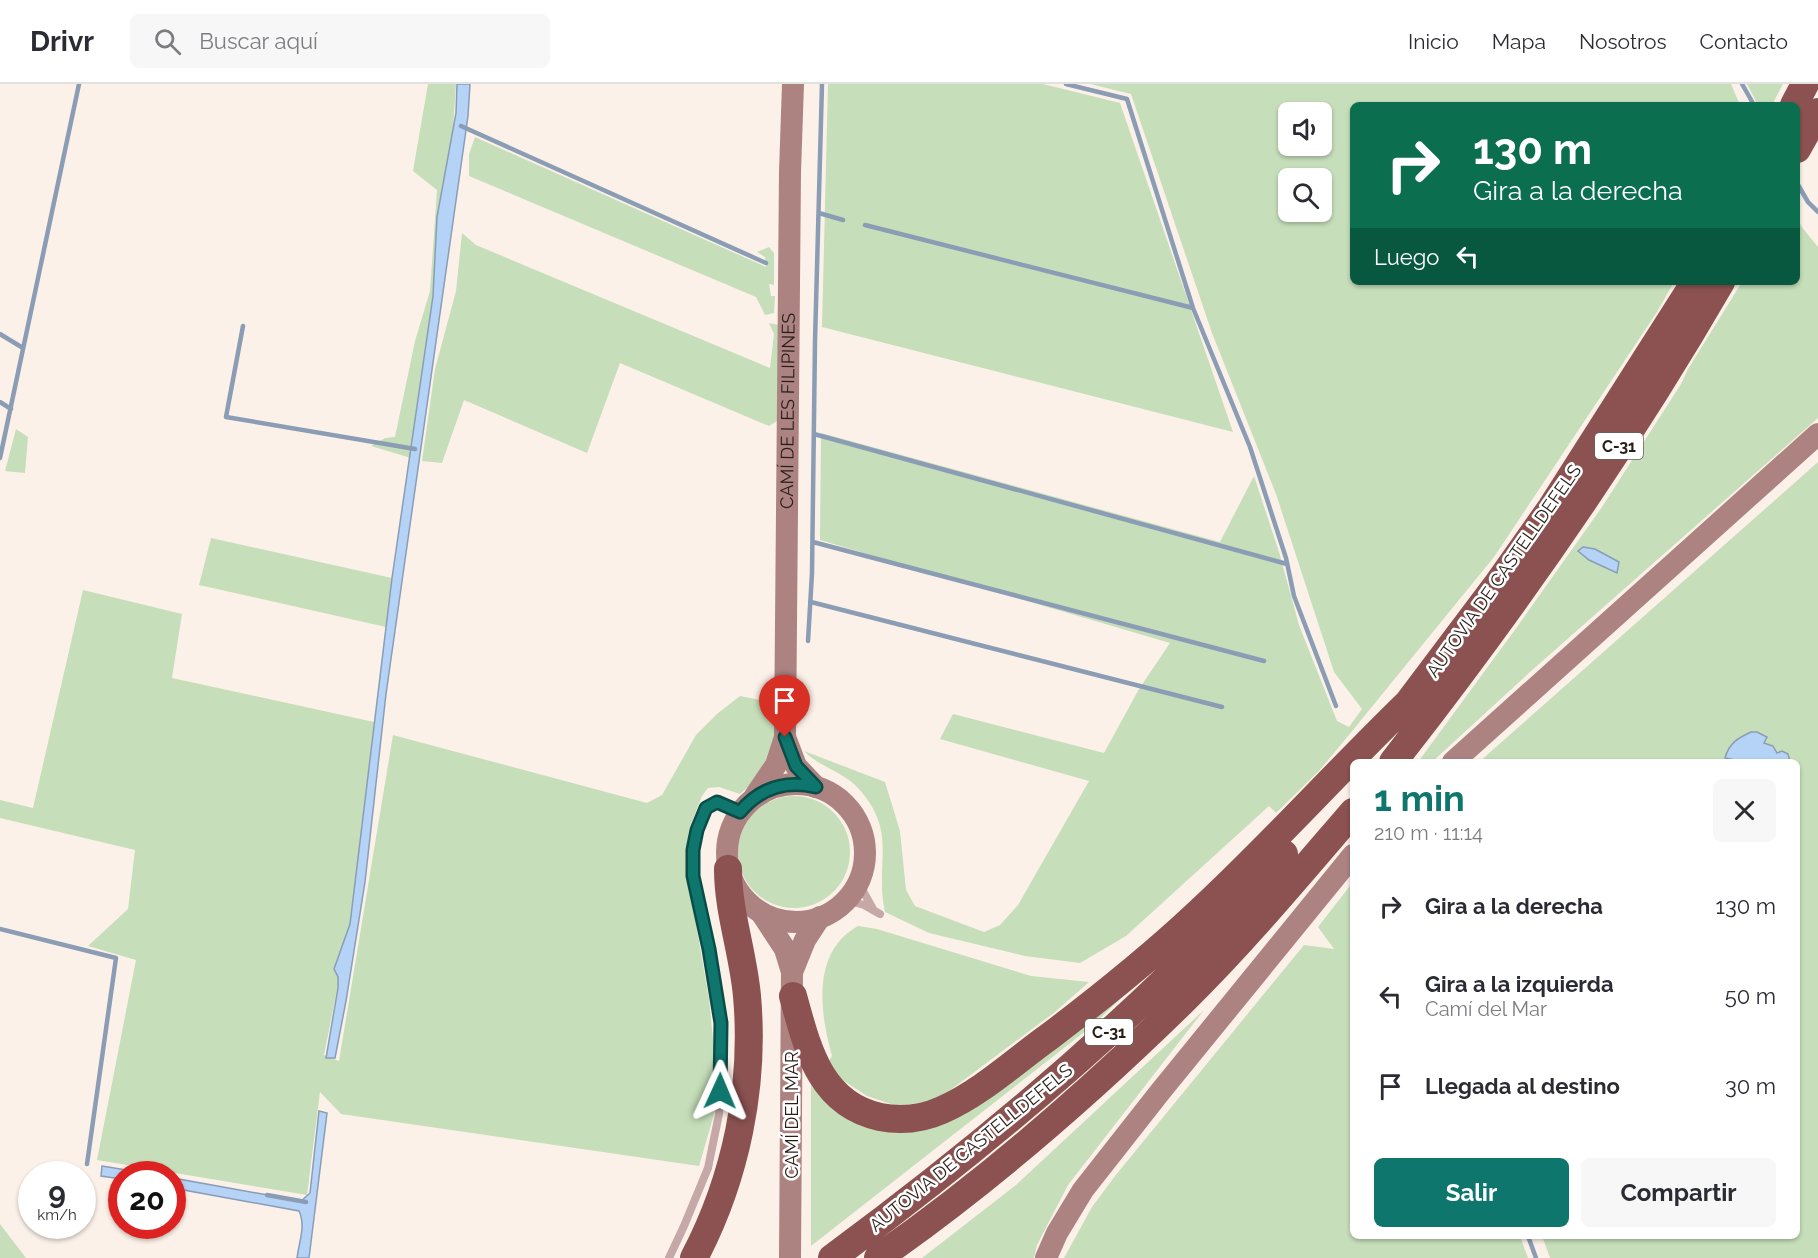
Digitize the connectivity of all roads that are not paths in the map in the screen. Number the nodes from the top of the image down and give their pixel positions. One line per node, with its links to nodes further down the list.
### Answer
1 (793, 84): 10 (main road, CAMÍ DE LES FILIPINES)
2 (1805, 84): 3 (highway)
3 (1796, 102)
4 (1818, 112): 5 (highway)
5 (1800, 144)
6 (1693, 285): 9 (highway, AUTOVIA DE CASTELLDEFELS / C-31)
7 (1719, 285): 12 (highway, AUTOVIA DE CASTELLDEFELS / C-31)
8 (1818, 434): 13 (main road)
9 (1414, 696): 11 (highway, AUTOVIA DE CASTELLDEFELS / C-31); 23 (highway)
10 (785, 737): 15 (main road); 16 (main road)
11 (1363, 759)
12 (1395, 759)
13 (1456, 759)
14 (1350, 776): 27 (highway, AUTOVIA DE CASTELLDEFELS / C-31)
15 (816, 787): 16 (main road); 20 (main road)
16 (748, 804): 19 (main road); 24 (lane)
17 (1350, 815): 28 (highway, AUTOVIA DE CASTELLDEFELS / C-31)
18 (1350, 859): 29 (main road)
19 (728, 868): 21 (main road); 25 (highway)
20 (852, 891): 20 (lane); 22 (main road)
21 (762, 914): 22 (main road); 23 (main road, CAMÍ DEL MAR)
22 (820, 917): 23 (main road, CAMÍ DEL MAR)
23 (792, 984): 26 (main road, CAMÍ DEL MAR)
24 (669, 1258)
25 (694, 1258)
26 (790, 1258)
27 (832, 1258)
28 (878, 1258)
29 (1046, 1258)

